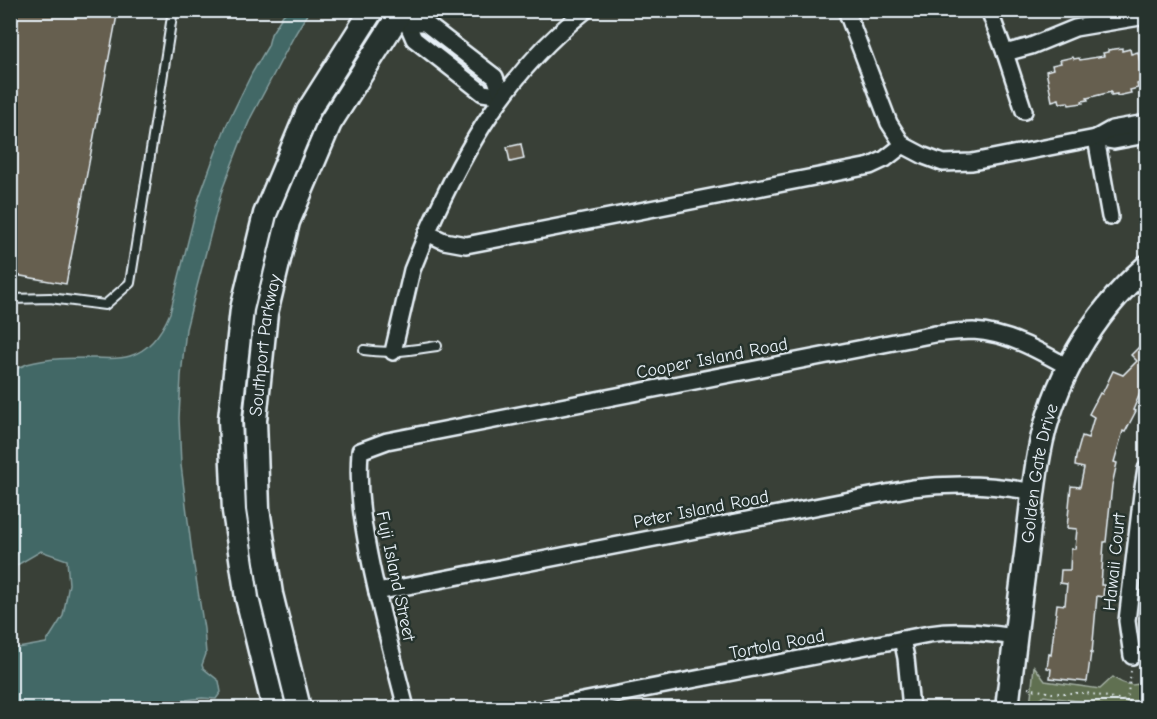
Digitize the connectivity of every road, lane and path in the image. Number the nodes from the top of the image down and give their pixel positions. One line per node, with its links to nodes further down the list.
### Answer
1 (173, 10): 19 (lane)
2 (372, 10): 34 (main road, Southport Parkway)
3 (586, 10): 10 (street)
4 (846, 10): 15 (street)
5 (989, 10): 9 (street)
6 (400, 15): 10 (street); 35 (main road, Southport Parkway)
7 (1146, 16): 8 (street)
8 (1090, 18): 9 (street)
9 (1005, 53): 11 (street)
10 (502, 96): 17 (street)
11 (1024, 111)
12 (1146, 123): 14 (street)
13 (1146, 135): 14 (street)
14 (1096, 138): 15 (street); 16 (street)
15 (903, 144): 17 (street)
16 (1110, 217)
17 (427, 233): 22 (street)
18 (1146, 267): 23 (main road, Golden Gate Drive)
19 (10, 299)
20 (437, 346): 22 (lane)
21 (364, 350): 22 (lane)
22 (393, 352)
23 (1068, 367): 24 (street, Cooper Island Road); 26 (main road, Golden Gate Drive)
24 (360, 451): 27 (street, Fuji Island Street)
25 (1146, 472): 30 (street, Hawaii Court)
26 (1033, 492): 27 (street, Peter Island Road); 28 (main road, Golden Gate Drive)
27 (377, 592): 36 (street, Fuji Island Street)
28 (1016, 636): 29 (street, Tortola Road); 39 (main road, Golden Gate Drive)
29 (902, 639): 37 (street, Tortola Road); 38 (street)
30 (1132, 656): 32 (path)
31 (1028, 688): 32 (path)
32 (1127, 700): 33 (path); 40 (path)
33 (1146, 704)
34 (274, 708)
35 (299, 708)
36 (406, 708)
37 (546, 708)
38 (911, 708)
39 (1007, 708)
40 (1126, 708)

